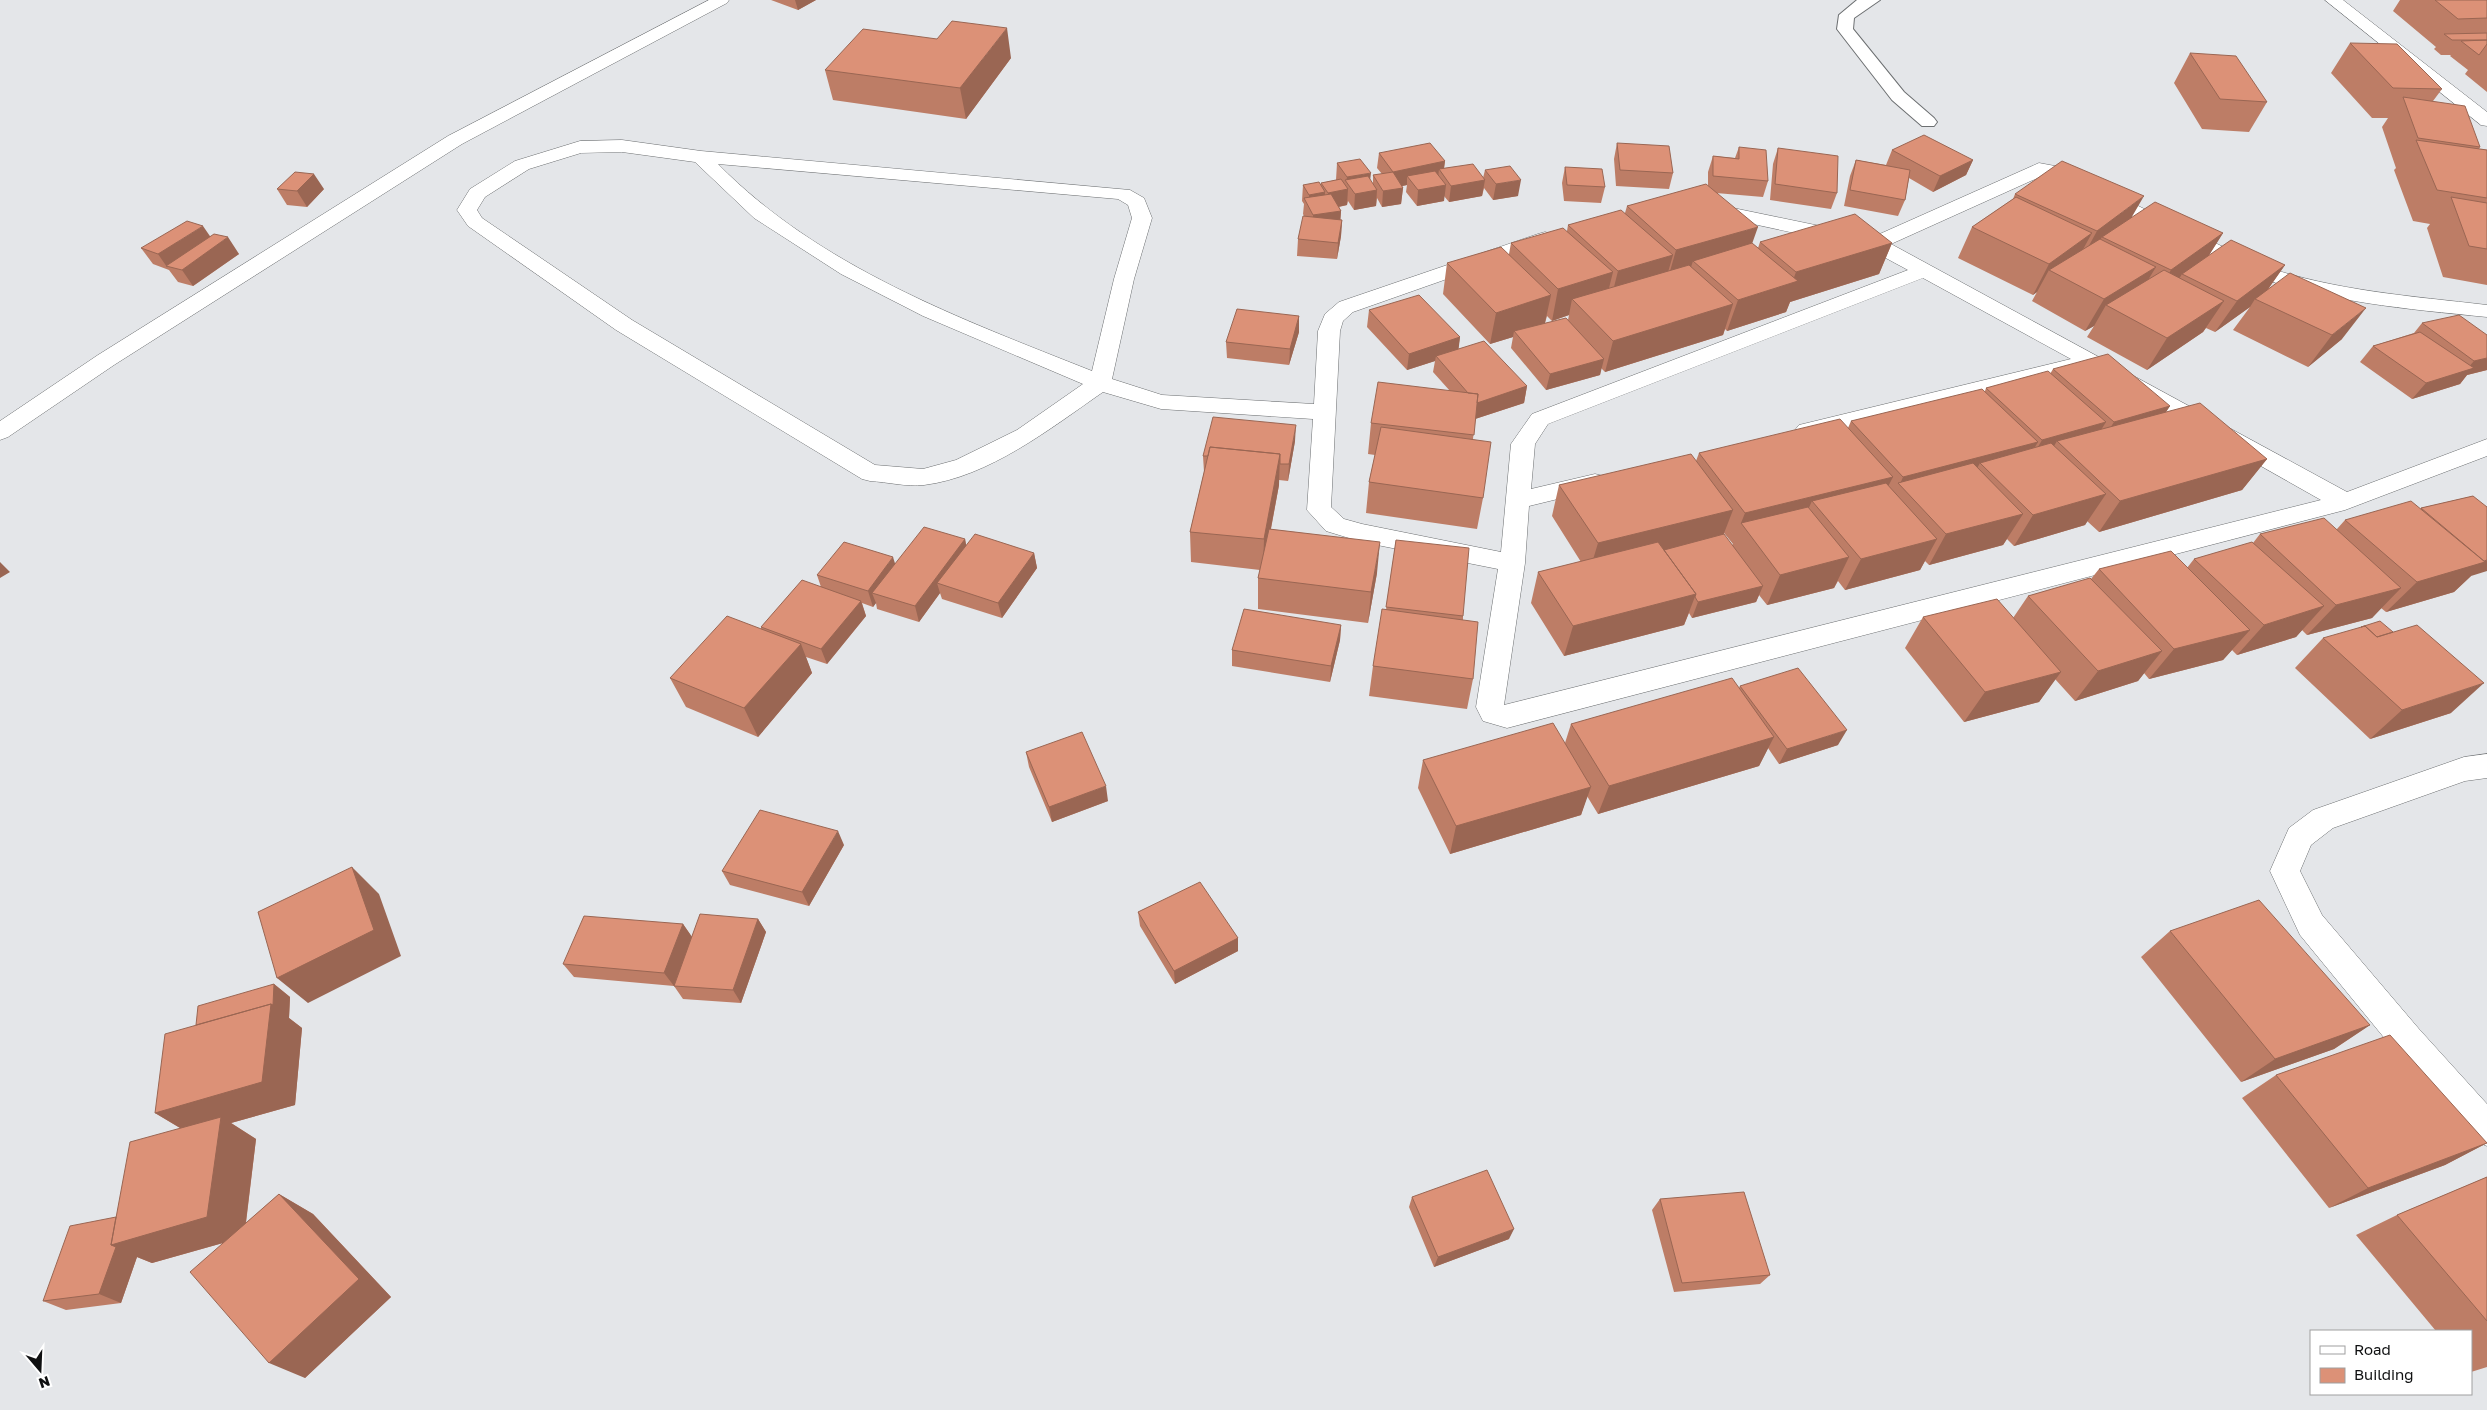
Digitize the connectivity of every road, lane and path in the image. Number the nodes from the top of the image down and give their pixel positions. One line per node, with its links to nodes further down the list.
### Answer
1 (721, 0): 16 (street)
2 (1872, 0): 5 (lane)
3 (2333, 0): 4 (street)
4 (2481, 117): 6 (street)
5 (1928, 122)
6 (2487, 139)
7 (700, 157): 14 (street); 14 (street); 14 (street)
8 (1693, 205): 10 (street)
9 (1561, 232): 15 (street)
10 (1875, 244): 11 (street); 12 (street)
11 (1926, 270): 13 (street); 20 (street)
12 (2487, 311)
13 (2092, 361): 17 (street); 21 (street)
14 (1100, 383): 15 (street)
15 (1324, 412): 22 (street)
16 (0, 432)
17 (1786, 436)
18 (2487, 447): 21 (street)
19 (1613, 478): 20 (street)
20 (1518, 501): 22 (street)
21 (2344, 502): 22 (street)
22 (1512, 563)
23 (2487, 766): 24 (street)
24 (2487, 1129)

